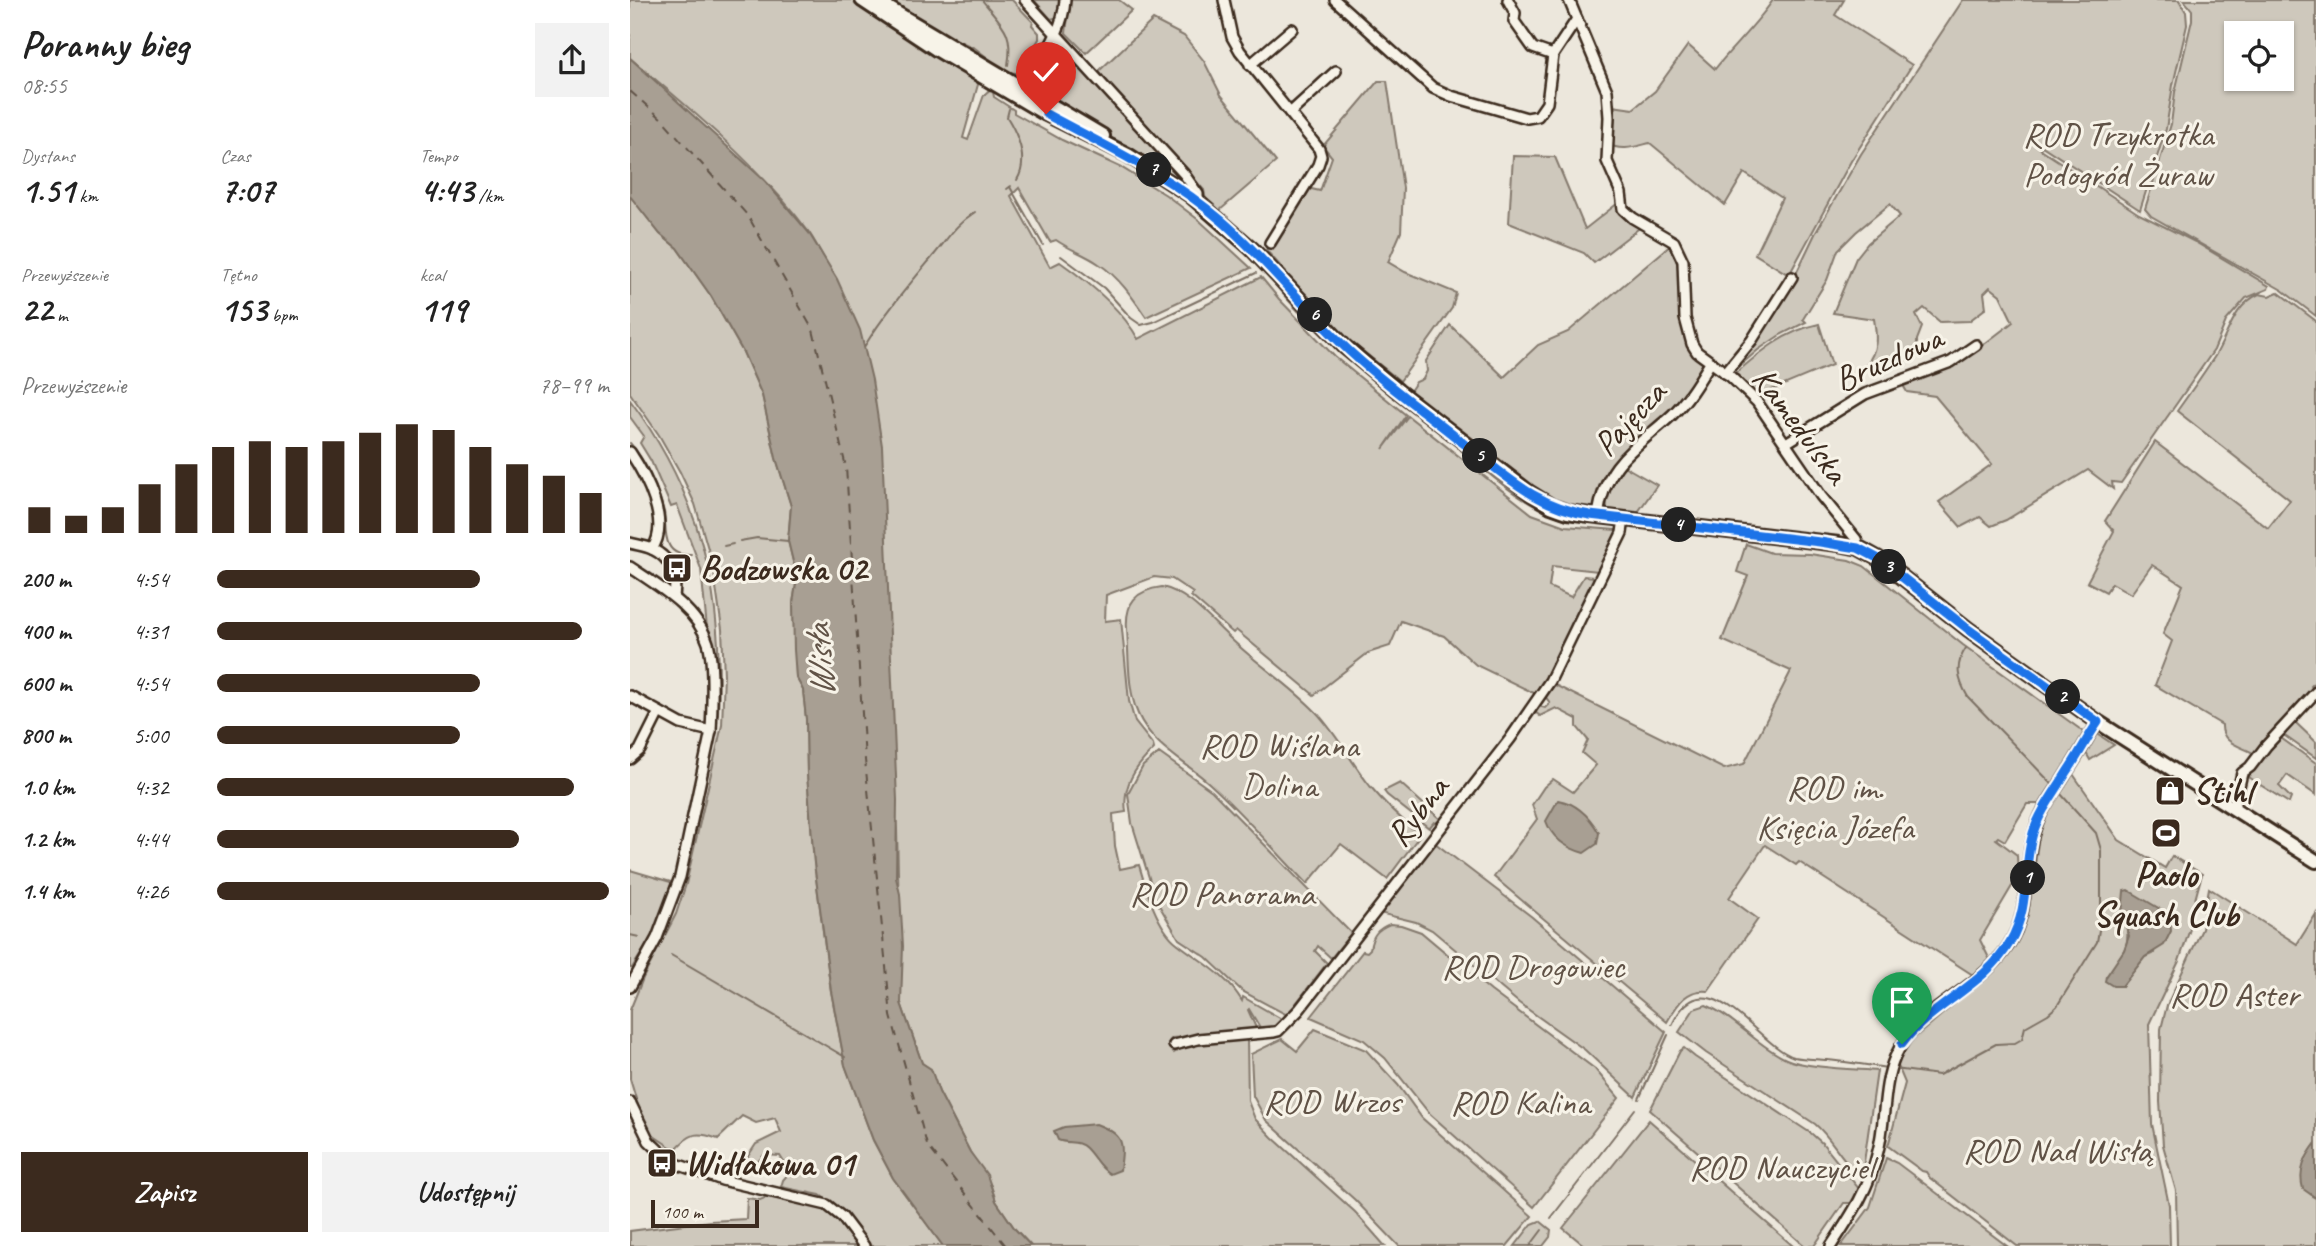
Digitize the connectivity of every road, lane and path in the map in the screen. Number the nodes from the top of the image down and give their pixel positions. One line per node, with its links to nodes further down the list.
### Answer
1 (862, 0): 15 (main road)
2 (875, 0): 15 (main road)
3 (1025, 0): 11 (street)
4 (1065, 0): 11 (street)
5 (1222, 0): 13 (street)
6 (1335, 0): 12 (street)
7 (1508, 0): 12 (street)
8 (1569, 0): 9 (street, Kamedulska)
9 (1577, 19): 12 (street); 21 (street, Kamedulska)
10 (1292, 29): 13 (street)
11 (1057, 34): 15 (street); 17 (street)
12 (1553, 55)
13 (1250, 65): 16 (street)
14 (1336, 71): 16 (street)
15 (1022, 93): 17 (main road)
16 (1290, 113): 18 (street)
17 (1198, 202): 25 (main road)
18 (1270, 243)
19 (1792, 277): 22 (street)
20 (1976, 345): 23 (street, Bruzdowa)
21 (1706, 359): 22 (street, Kamedulska); 25 (street, Pajęcza)
22 (1726, 373): 23 (street, Kamedulska)
23 (1786, 443): 28 (street, Kamedulska)
24 (630, 452): 29 (street)
25 (1598, 516): 26 (main road)
26 (1624, 519): 28 (main road); 41 (street, Rybna)
27 (630, 543): 29 (street)
28 (1858, 548): 35 (main road)
29 (652, 549): 31 (street)
30 (630, 567): 31 (street)
31 (674, 597): 36 (street)
32 (2316, 692): 38 (street)
33 (630, 696): 34 (street)
34 (659, 712): 36 (street); 37 (street)
35 (2098, 722): 38 (main road); 44 (street)
36 (711, 731): 40 (street)
37 (630, 759)
38 (2234, 808): 39 (main road)
39 (2316, 861)
40 (630, 988)
41 (1174, 1045)
42 (630, 1102): 43 (street)
43 (864, 1246)
44 (1831, 1246)

